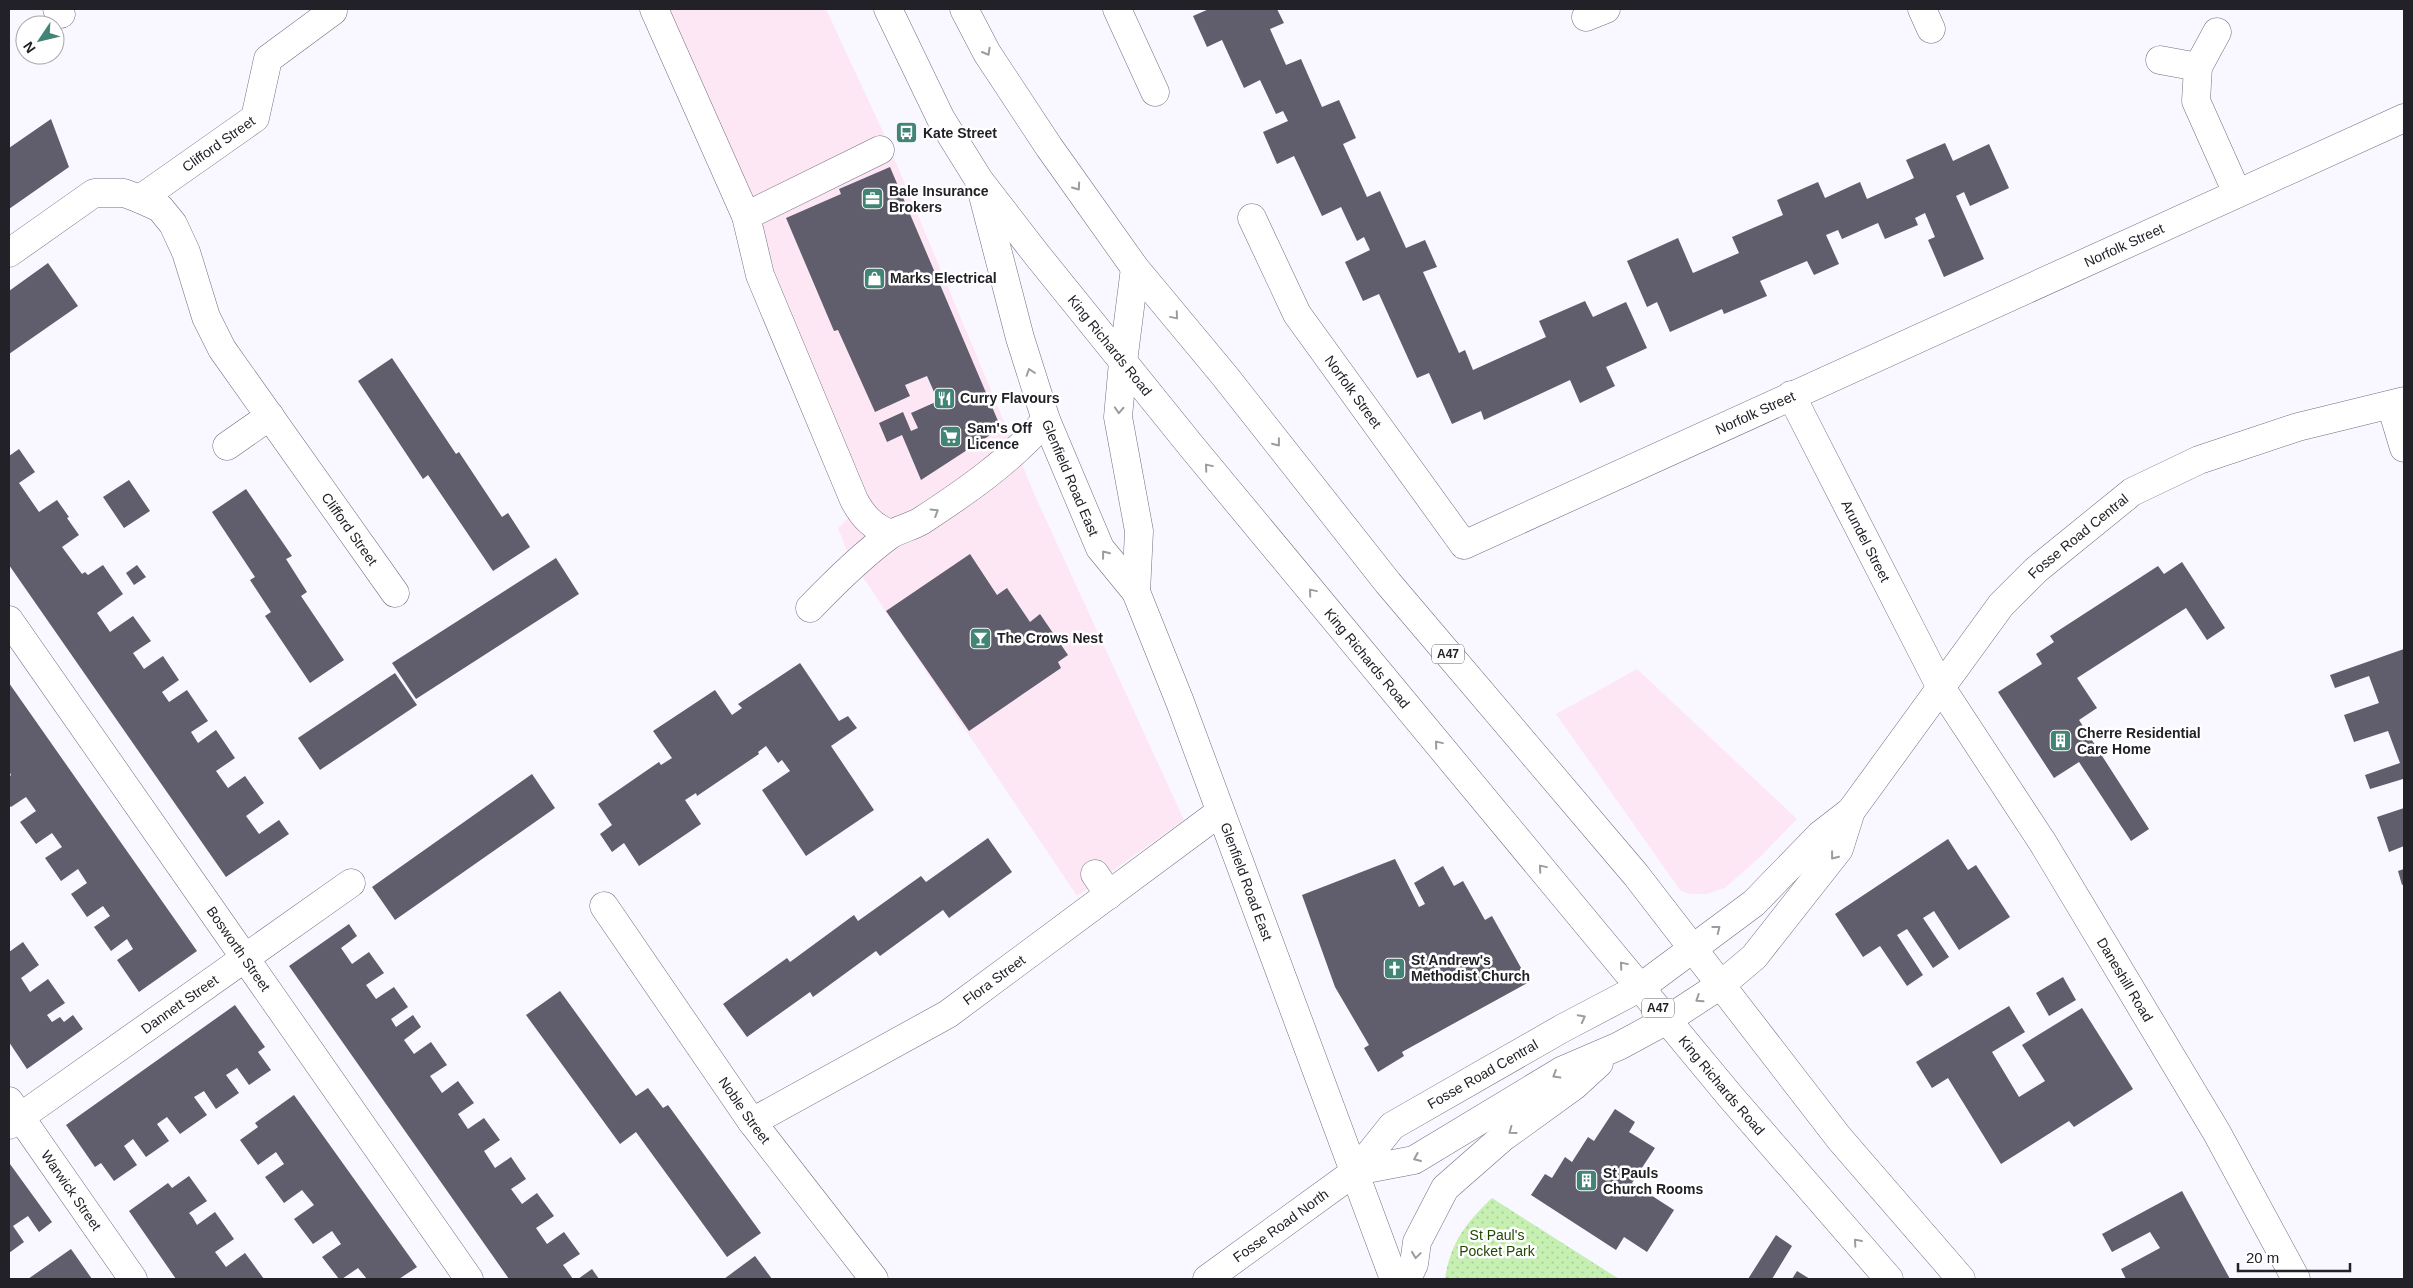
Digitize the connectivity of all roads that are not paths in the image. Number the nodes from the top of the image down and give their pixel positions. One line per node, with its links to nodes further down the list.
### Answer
1 (654, 9): 15 (street)
2 (888, 9): 12 (street, King Richards Road / A47)
3 (964, 9): 18 (street, A47, one-way to 18)
4 (1117, 9): 9 (street)
5 (333, 11): 14 (street, Clifford Street)
6 (2216, 32): 8 (street)
7 (2160, 60): 8 (street)
8 (2198, 67): 13 (street)
9 (1155, 92)
10 (2404, 118): 13 (street, Norfolk Street)
11 (880, 150): 15 (street)
12 (979, 180): 19 (street, King Richards Road / A47); 23 (street, Glenfield Road East, one-way to 12)
13 (2237, 193): 20 (street, Norfolk Street)
14 (140, 199): 17 (street, Clifford Street); 22 (street, Clifford Street)
15 (746, 216): 26 (street)
16 (1252, 218): 20 (street, Norfolk Street)
17 (9, 252)
18 (1135, 268): 19 (street, Glenfield Road East); 36 (street, A47, one-way to 36)
19 (1123, 362): 27 (street, Glenfield Road East, one-way to 27); 39 (street, King Richards Road / A47, one-way to 19)
20 (1791, 396): 31 (street, Arundel Street)
21 (2398, 403): 25 (street); 31 (street, Fosse Road Central)
22 (270, 416): 24 (street); 28 (street, Clifford Street)
23 (1046, 420): 26 (street, one-way to 23); 27 (street, Glenfield Road East, one-way to 23)
24 (227, 446)
25 (2404, 448)
26 (891, 534): 29 (street)
27 (1136, 592): 33 (street, Glenfield Road East)
28 (395, 594)
29 (810, 608)
30 (9, 620): 37 (street, Bosworth Street)
31 (1940, 686): 32 (street, Fosse Road Central); 53 (street, Daneshill Road)
32 (1851, 811): 36 (street, Fosse Road Central, one-way to 32); 38 (street, Fosse Road Central, one-way to 38)
33 (1220, 812): 43 (street, Flora Street); 44 (street, Glenfield Road East)
34 (351, 883): 37 (street, Dannett Street)
35 (604, 906): 43 (street, Noble Street)
36 (1693, 947): 38 (street, A47); 39 (street, Fosse Road Central)
37 (246, 958): 42 (street, Dannett Street); 46 (street, Bosworth Street)
38 (1722, 984): 40 (street, Fosse Road Central, one-way to 40); 52 (street, A47)
39 (1641, 987): 40 (street, King Richards Road / A47); 44 (street, Fosse Road Central, one-way to 39)
40 (1667, 1020): 41 (street, Fosse Road Central); 51 (street, King Richards Road / A47, one-way to 40)
41 (1619, 1046): 44 (street, Fosse Road Central, one-way to 44); 50 (street, Fosse Road Central, one-way to 50)
42 (12, 1114): 45 (street, Warwick Street)
43 (752, 1122): 47 (street, Noble Street)
44 (1356, 1171): 48 (street, Fosse Road North); 49 (street, Glenfield Road East)
45 (133, 1279)
46 (469, 1279)
47 (874, 1279)
48 (1207, 1279)
49 (1394, 1279)
50 (1407, 1279)
51 (1889, 1279)
52 (1960, 1279)
53 (2296, 1279)

